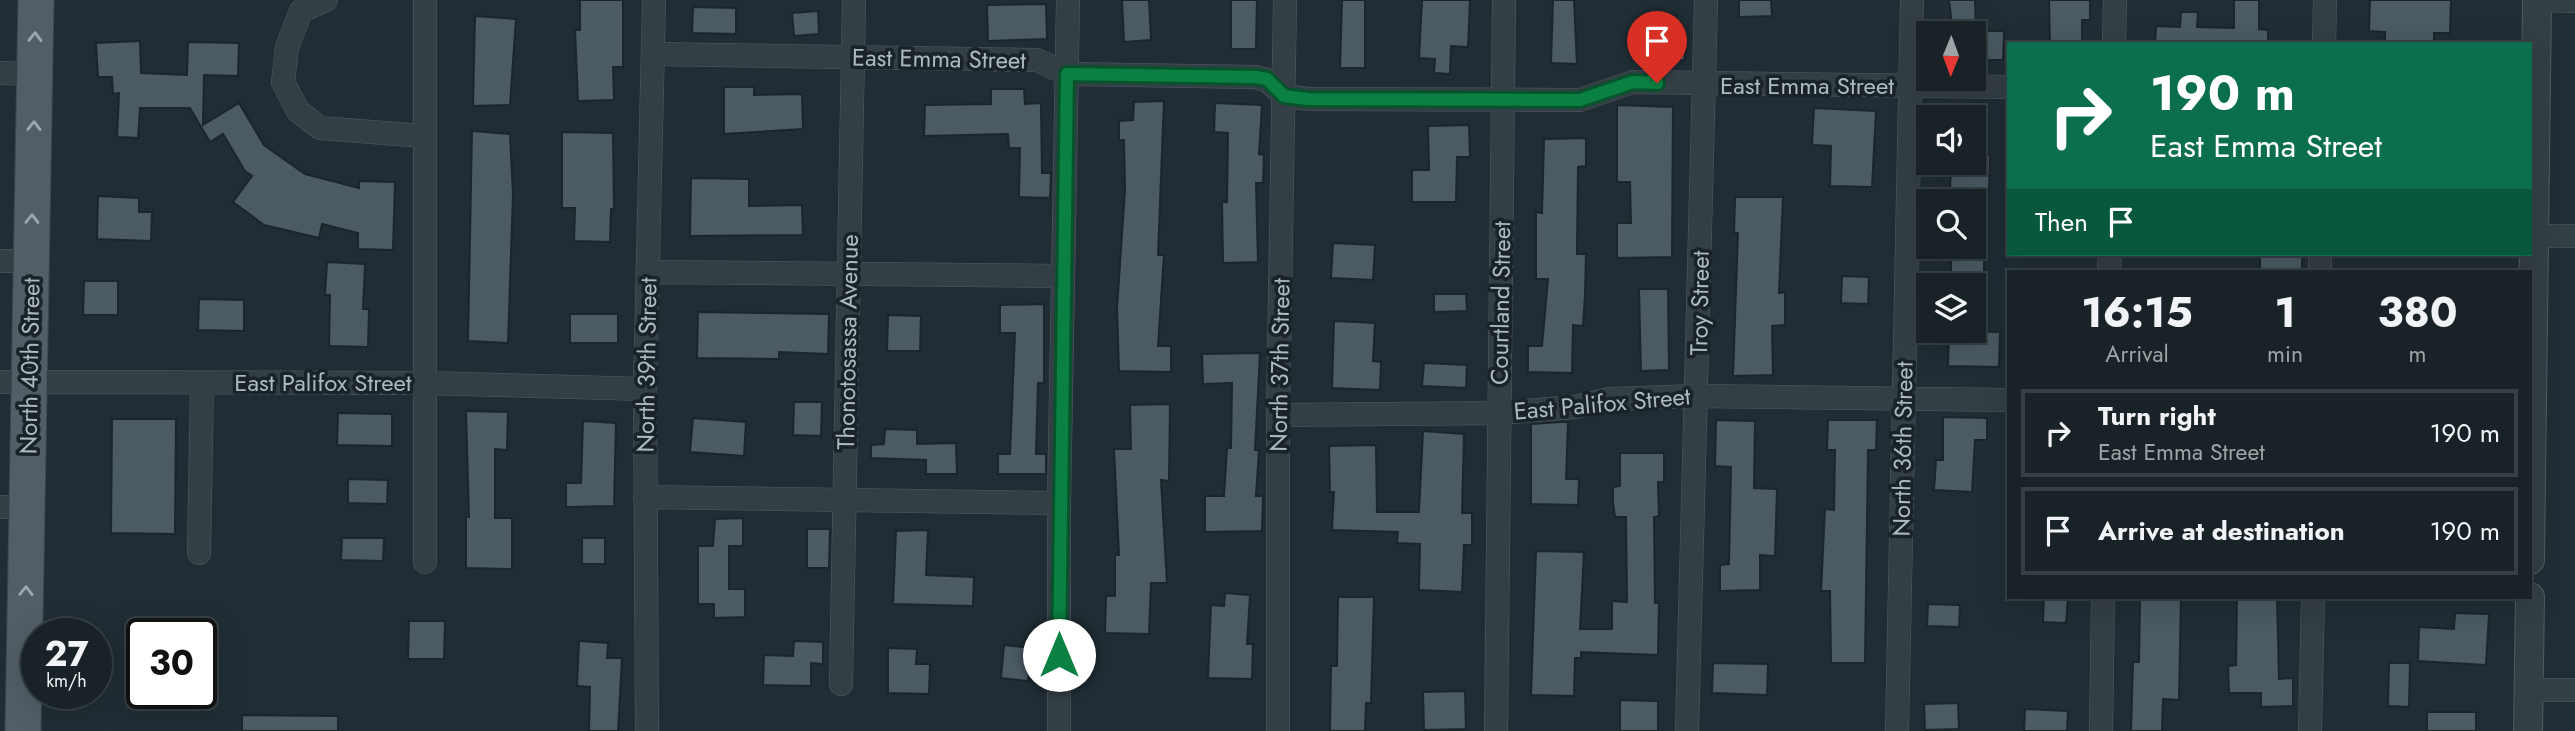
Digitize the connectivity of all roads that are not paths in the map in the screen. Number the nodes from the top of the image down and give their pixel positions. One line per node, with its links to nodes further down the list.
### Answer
1 (36, 0): 20 (main road, North 40th Street, one-way to 1)
2 (326, 0): 28 (street)
3 (425, 0): 28 (street)
4 (654, 0): 17 (street, North 39th Street)
5 (855, 0): 18 (street, Thonotosassa Avenue)
6 (1069, 0): 21 (street)
7 (1284, 0): 26 (street, North 37th Street)
8 (1504, 0): 27 (street, Courtland Street)
9 (1706, 0): 22 (street, Troy Street)
10 (1912, 0): 23 (street, North 36th Street)
11 (2115, 0): 15 (street)
12 (2325, 0): 16 (street)
13 (2537, 0): 14 (street); 25 (street)
14 (2575, 1)
15 (2114, 42)
16 (2324, 42)
17 (653, 54): 18 (street, East Emma Street); 32 (street, North 39th Street)
18 (853, 58): 21 (street, East Emma Street); 33 (street, Thonotosassa Avenue)
19 (0, 74): 20 (street)
20 (34, 74): 31 (main road, North 40th Street, one-way to 20)
21 (1067, 74): 26 (street, East Emma Street); 34 (street)
22 (1704, 85): 23 (street, East Emma Street); 27 (street, East Emma Street); 40 (street, Troy Street)
23 (1910, 86): 24 (street, East Emma Street); 41 (street, North 36th Street)
24 (2007, 87)
25 (2533, 92): 29 (street)
26 (1284, 96): 27 (street, East Emma Street); 44 (street, North 37th Street)
27 (1504, 98): 43 (street, Courtland Street)
28 (423, 136): 38 (street)
29 (2534, 236): 30 (street); 35 (street)
30 (2575, 236)
31 (16, 261): 36 (main road, North 40th Street)
32 (648, 272): 33 (street); 39 (street, North 39th Street)
33 (848, 275): 34 (street); 46 (street, Thonotosassa Avenue)
34 (1063, 276): 47 (street)
35 (2532, 351)
36 (15, 382): 37 (street, East Palifox Street); 48 (main road, North 40th Street)
37 (202, 383): 38 (street, East Palifox Street); 49 (street)
38 (425, 383): 39 (street, East Palifox Street); 50 (street)
39 (645, 390): 45 (street, North 39th Street)
40 (1698, 396): 41 (street, East Palifox Street); 43 (street, East Palifox Street); 62 (street, Troy Street)
41 (1904, 400): 42 (street, East Palifox Street); 63 (street, North 36th Street)
42 (2007, 400)
43 (1499, 413): 44 (street, East Palifox Street); 61 (street, Courtland Street)
44 (1278, 415): 60 (street, North 37th Street)
45 (645, 497): 46 (street); 58 (street, North 39th Street)
46 (847, 501): 47 (street); 54 (street, Thonotosassa Avenue)
47 (1059, 503): 59 (street)
48 (14, 507): 57 (main road, North 40th Street, one-way to 48)
49 (199, 553)
50 (425, 562)
51 (2103, 599): 64 (street)
52 (2313, 599): 65 (street)
53 (2530, 599): 55 (street)
54 (841, 684)
55 (2529, 690): 56 (street); 66 (street)
56 (2575, 690)
57 (23, 731)
58 (648, 731)
59 (1059, 731)
60 (1278, 731)
61 (1496, 731)
62 (1687, 731)
63 (1897, 731)
64 (2101, 731)
65 (2310, 731)
66 (2528, 731)

